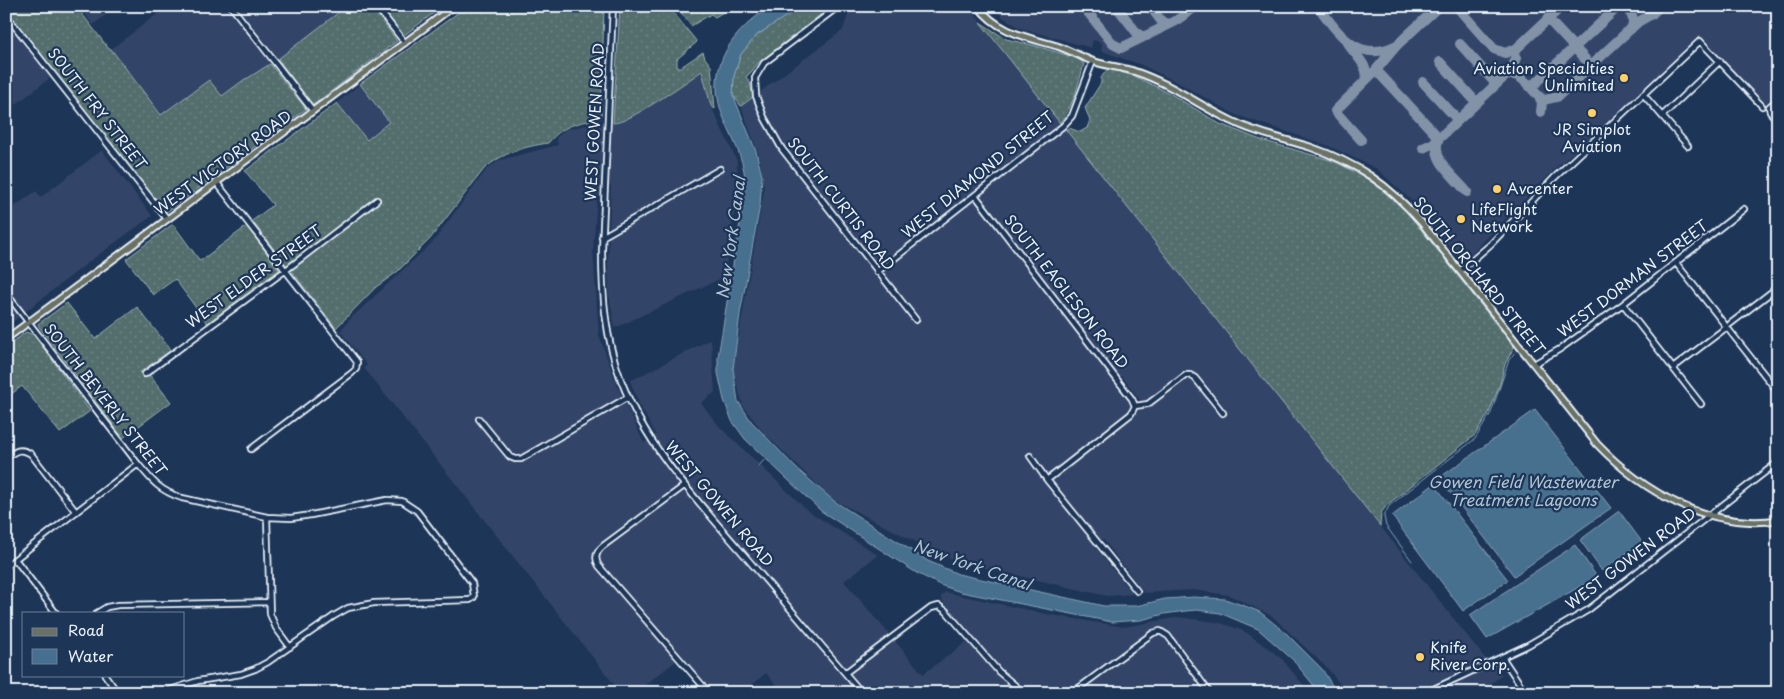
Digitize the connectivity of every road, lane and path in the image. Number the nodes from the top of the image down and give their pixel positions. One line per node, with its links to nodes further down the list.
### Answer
1 (232, 6): 14 (street)
2 (376, 6): 8 (street)
3 (454, 6): 8 (main road, WEST VICTORY ROAD)
4 (613, 6): 24 (street, WEST GOWEN ROAD)
5 (839, 6): 28 (street, SOUTH CURTIS ROAD)
6 (978, 6): 9 (main road, SOUTH ORCHARD STREET)
7 (6, 14): 23 (street, SOUTH FRY STREET)
8 (404, 43): 14 (main road, WEST VICTORY ROAD)
9 (1094, 61): 20 (street, WEST DIAMOND STREET); 27 (main road, SOUTH ORCHARD STREET)
10 (1720, 61): 11 (street); 13 (street); 15 (street)
11 (1643, 94): 15 (street); 27 (street)
12 (1778, 99): 16 (street)
13 (1762, 106)
14 (313, 111): 19 (main road, WEST VICTORY ROAD)
15 (1662, 116): 17 (street)
16 (1778, 121)
17 (1688, 146)
18 (720, 169): 24 (street)
19 (217, 183): 23 (main road, WEST VICTORY ROAD); 26 (street)
20 (975, 195): 28 (street, WEST DIAMOND STREET); 42 (street, SOUTH EAGLESON ROAD)
21 (377, 200): 26 (street, WEST ELDER STREET)
22 (1744, 209): 25 (street, WEST DORMAN STREET)
23 (167, 219): 33 (main road, WEST VICTORY ROAD)
24 (602, 237): 40 (street, WEST GOWEN ROAD)
25 (1676, 263): 31 (street, WEST DORMAN STREET); 34 (street)
26 (286, 270): 38 (street, WEST ELDER STREET); 45 (street)
27 (1460, 271): 36 (main road, SOUTH ORCHARD STREET)
28 (877, 272): 32 (street, SOUTH CURTIS ROAD)
29 (1777, 289): 34 (street)
30 (6, 293): 33 (street, SOUTH BEVERLY STREET)
31 (1623, 304): 36 (street, WEST DORMAN STREET); 37 (street)
32 (916, 320)
33 (28, 322): 35 (main road, WEST VICTORY ROAD); 49 (street, SOUTH BEVERLY STREET)
34 (1728, 326): 37 (street); 39 (street)
35 (6, 339)
36 (1534, 364): 53 (main road, SOUTH ORCHARD STREET)
37 (1673, 368): 41 (street)
38 (145, 374)
39 (1778, 392)
40 (628, 397): 44 (street); 51 (street, WEST GOWEN ROAD)
41 (1701, 404)
42 (1135, 406): 43 (street); 50 (street)
43 (1223, 413)
44 (479, 419)
45 (251, 449)
46 (1030, 456): 50 (street)
47 (6, 458): 52 (street)
48 (1778, 462): 53 (street)
49 (138, 464): 52 (street); 54 (street, SOUTH BEVERLY STREET)
50 (1047, 480): 58 (street)
51 (684, 486): 64 (street, WEST GOWEN ROAD); 68 (street)
52 (76, 512): 56 (street)
53 (1708, 515): 55 (main road, WEST GOWEN ROAD); 63 (street, WEST GOWEN ROAD)
54 (267, 517): 59 (street); 62 (street, SOUTH BEVERLY STREET)
55 (1778, 520)
56 (15, 559): 57 (street); 60 (street)
57 (6, 566)
58 (1137, 591)
59 (269, 602): 61 (street); 62 (street)
60 (55, 612)
61 (99, 612)
62 (290, 647): 67 (street)
63 (1502, 657): 73 (street, WEST GOWEN ROAD); 74 (street)
64 (845, 673): 69 (street, WEST GOWEN ROAD); 70 (street)
65 (106, 676): 66 (street)
66 (118, 693)
67 (161, 693)
68 (709, 693)
69 (862, 693)
70 (1024, 693)
71 (1072, 693): 72 (street)
72 (1210, 693)
73 (1425, 693)
74 (1526, 693)

